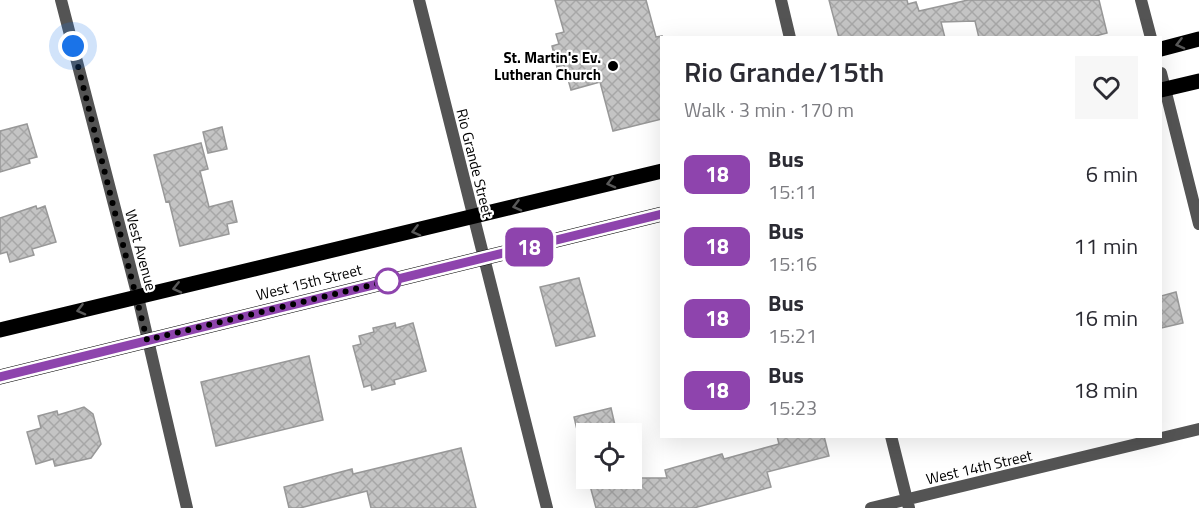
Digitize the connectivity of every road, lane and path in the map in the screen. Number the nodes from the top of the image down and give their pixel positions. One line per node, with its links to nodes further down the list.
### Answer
1 (61, 0): 16 (street, West Avenue)
2 (419, 0): 13 (street, Rio Grande Street)
3 (781, 0): 5 (street)
4 (1141, 0): 6 (street)
5 (790, 36)
6 (1150, 36)
7 (1199, 39): 8 (main road, one-way to 8)
8 (1162, 49)
9 (1199, 81): 10 (main road)
10 (1163, 89): 14 (street)
11 (660, 171): 13 (main road, West 15th Street, one-way to 13)
12 (660, 214): 15 (main road, West 15th Street)
13 (473, 217): 15 (street, Rio Grande Street); 16 (main road, West 15th Street, one-way to 16)
14 (1199, 224)
15 (483, 258): 18 (main road, West 15th Street); 24 (street, Rio Grande Street)
16 (138, 297): 17 (main road, West 15th Street, one-way to 17); 18 (street, West Avenue)
17 (0, 330)
18 (147, 340): 19 (main road, West 15th Street); 23 (street, West Avenue)
19 (0, 376)
20 (1199, 429): 22 (street, West 14th Street)
21 (892, 438): 22 (street)
22 (908, 504): 25 (street, West 14th Street)
23 (187, 508)
24 (547, 508)
25 (872, 508)

